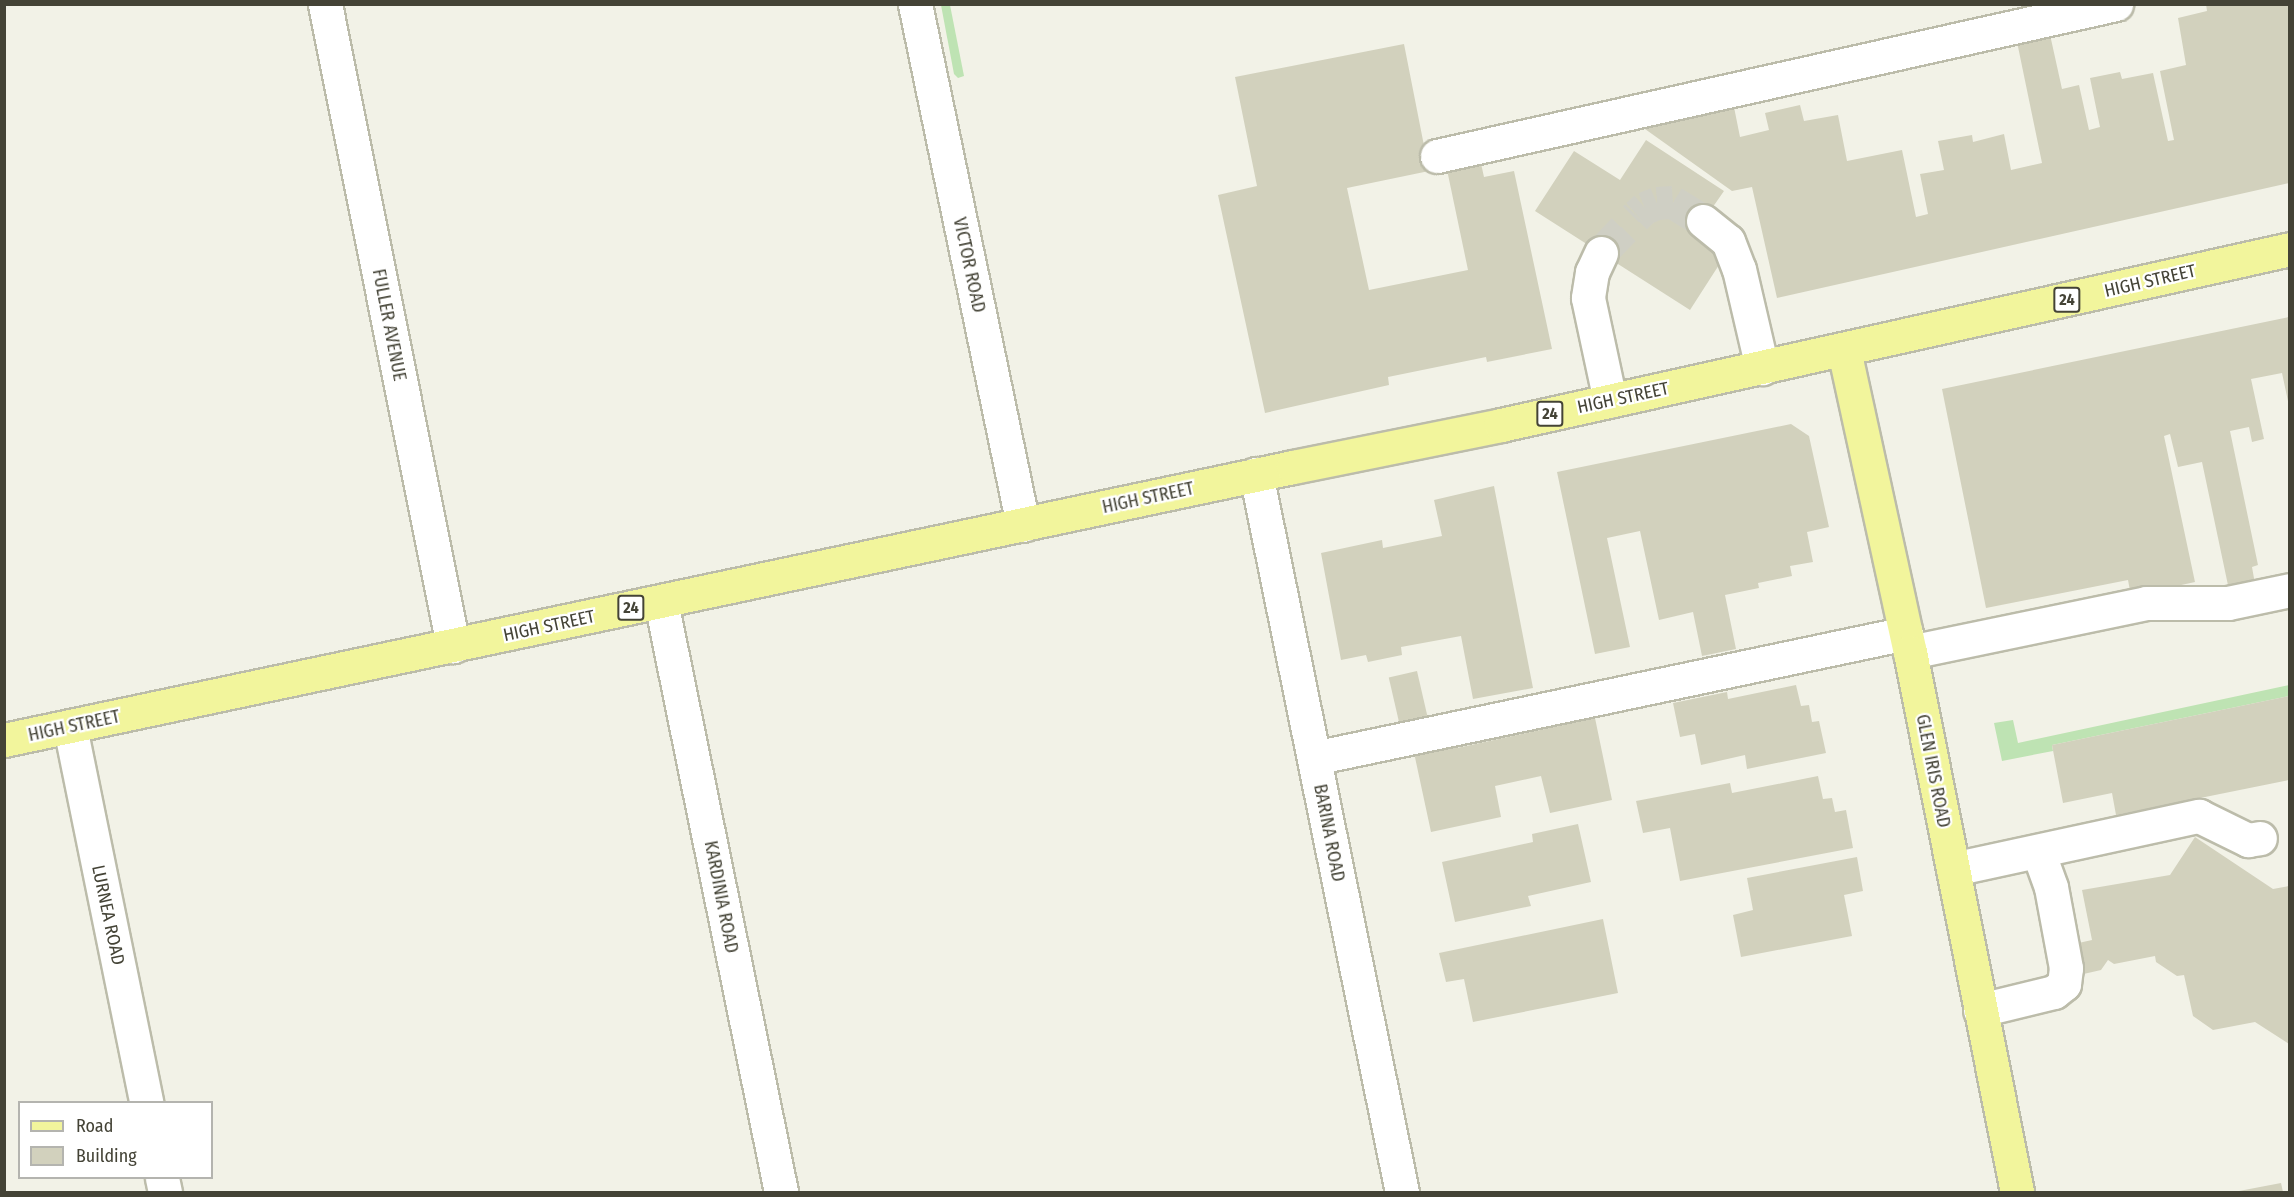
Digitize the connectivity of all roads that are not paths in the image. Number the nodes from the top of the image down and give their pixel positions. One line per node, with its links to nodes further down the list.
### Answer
1 (325, 4): 16 (street, FULLER AVENUE)
2 (915, 4): 12 (street, VICTOR ROAD)
3 (2116, 4): 4 (street)
4 (1437, 156)
5 (1703, 220): 9 (street)
6 (2289, 249): 8 (main road, HIGH STREET / 24)
7 (1601, 253): 10 (street)
8 (1844, 350): 9 (main road, HIGH STREET / 24); 15 (main road, GLEN IRIS ROAD)
9 (1762, 368): 10 (main road, HIGH STREET / 24)
10 (1610, 401): 11 (main road, HIGH STREET / 24)
11 (1256, 474): 12 (main road, HIGH STREET / 24); 19 (street, BARINA ROAD)
12 (1023, 525): 14 (main road, HIGH STREET / 24)
13 (2289, 590): 15 (street)
14 (661, 602): 16 (main road, HIGH STREET / 24); 25 (street, KARDINIA ROAD)
15 (1908, 643): 19 (street); 22 (main road, GLEN IRIS ROAD)
16 (453, 646): 17 (main road, HIGH STREET / 24)
17 (70, 727): 18 (main road, HIGH STREET / 24); 24 (street, LURNEA ROAD)
18 (4, 740)
19 (1314, 758): 26 (street, BARINA ROAD)
20 (2260, 838): 21 (street)
21 (2038, 852): 22 (street); 23 (street)
22 (1953, 869): 23 (main road, GLEN IRIS ROAD)
23 (1980, 1010): 27 (main road, GLEN IRIS ROAD)
24 (146, 1101)
25 (781, 1192)
26 (1402, 1192)
27 (2018, 1192)

